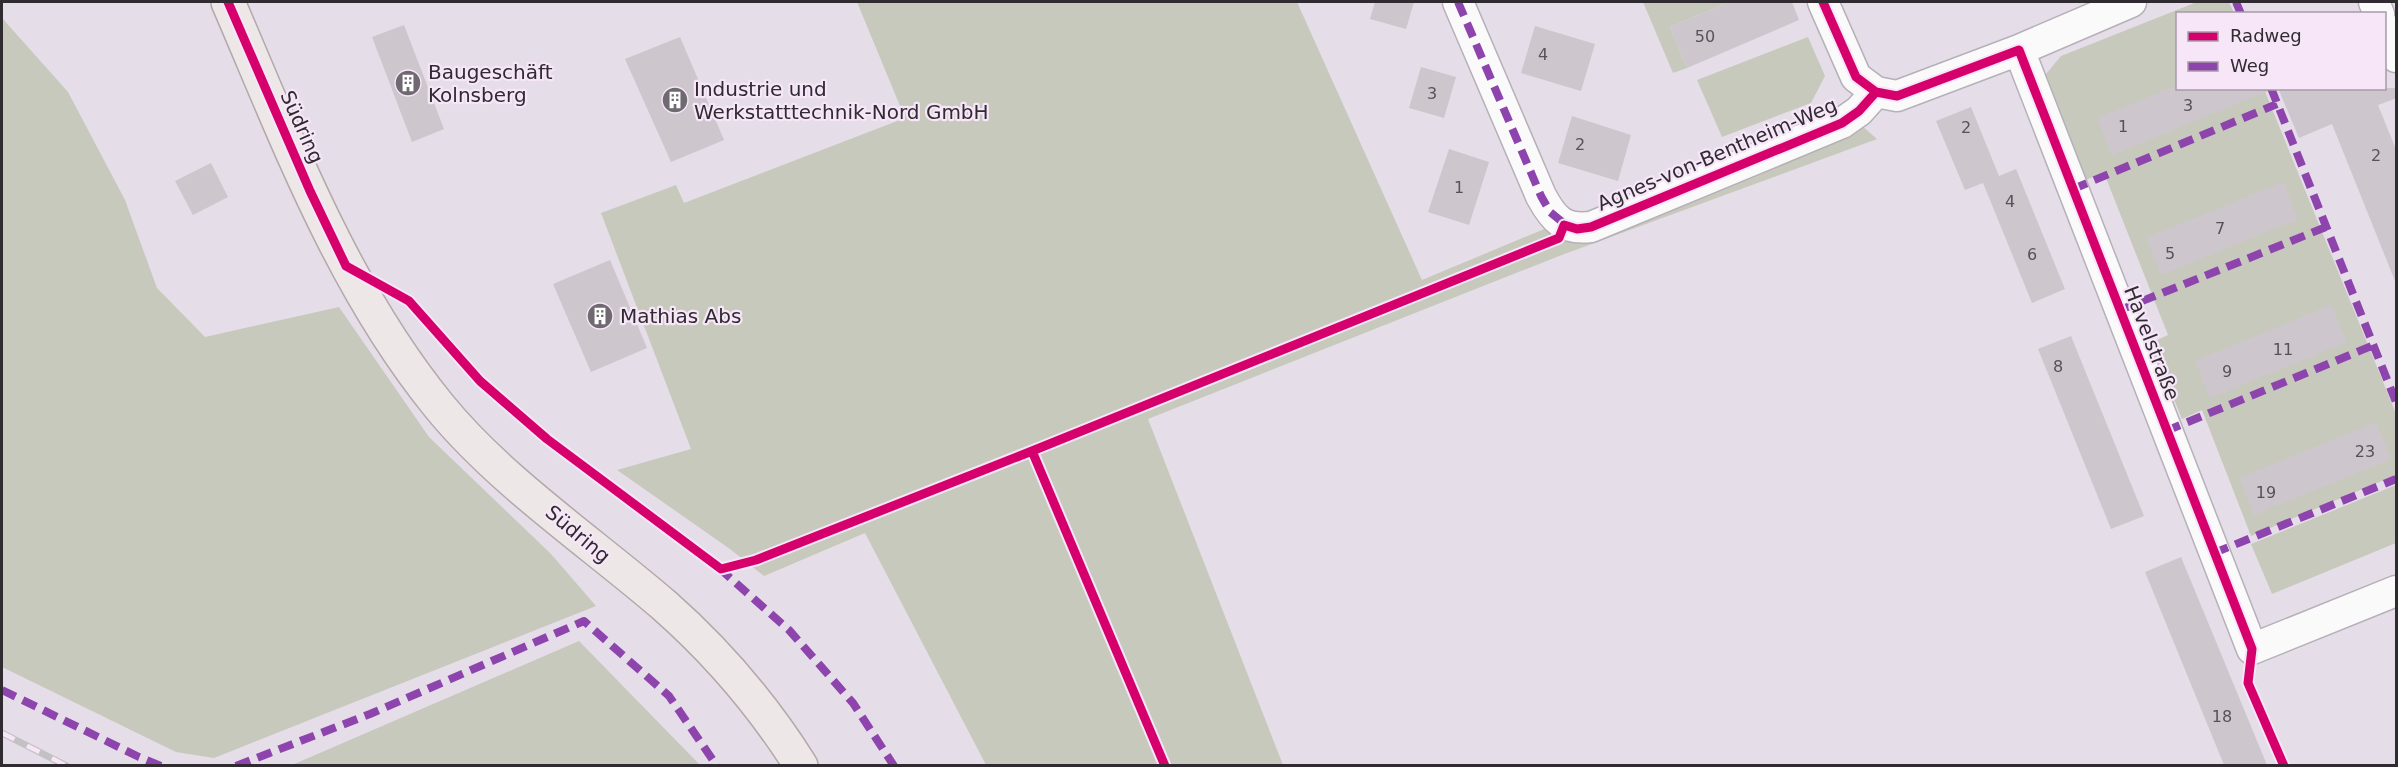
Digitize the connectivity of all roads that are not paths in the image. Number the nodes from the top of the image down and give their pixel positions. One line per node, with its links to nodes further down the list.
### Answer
1 (228, 2): 10 (main road, Südring)
2 (1458, 2): 8 (street, Agnes-von-Bentheim-Weg)
3 (1823, 2): 8 (street)
4 (2131, 2): 6 (street)
5 (2386, 30): 7 (street)
6 (2019, 50): 8 (street); 9 (street, Havelstraße)
7 (2397, 57)
8 (1875, 92)
9 (2397, 591)
10 (801, 765)

